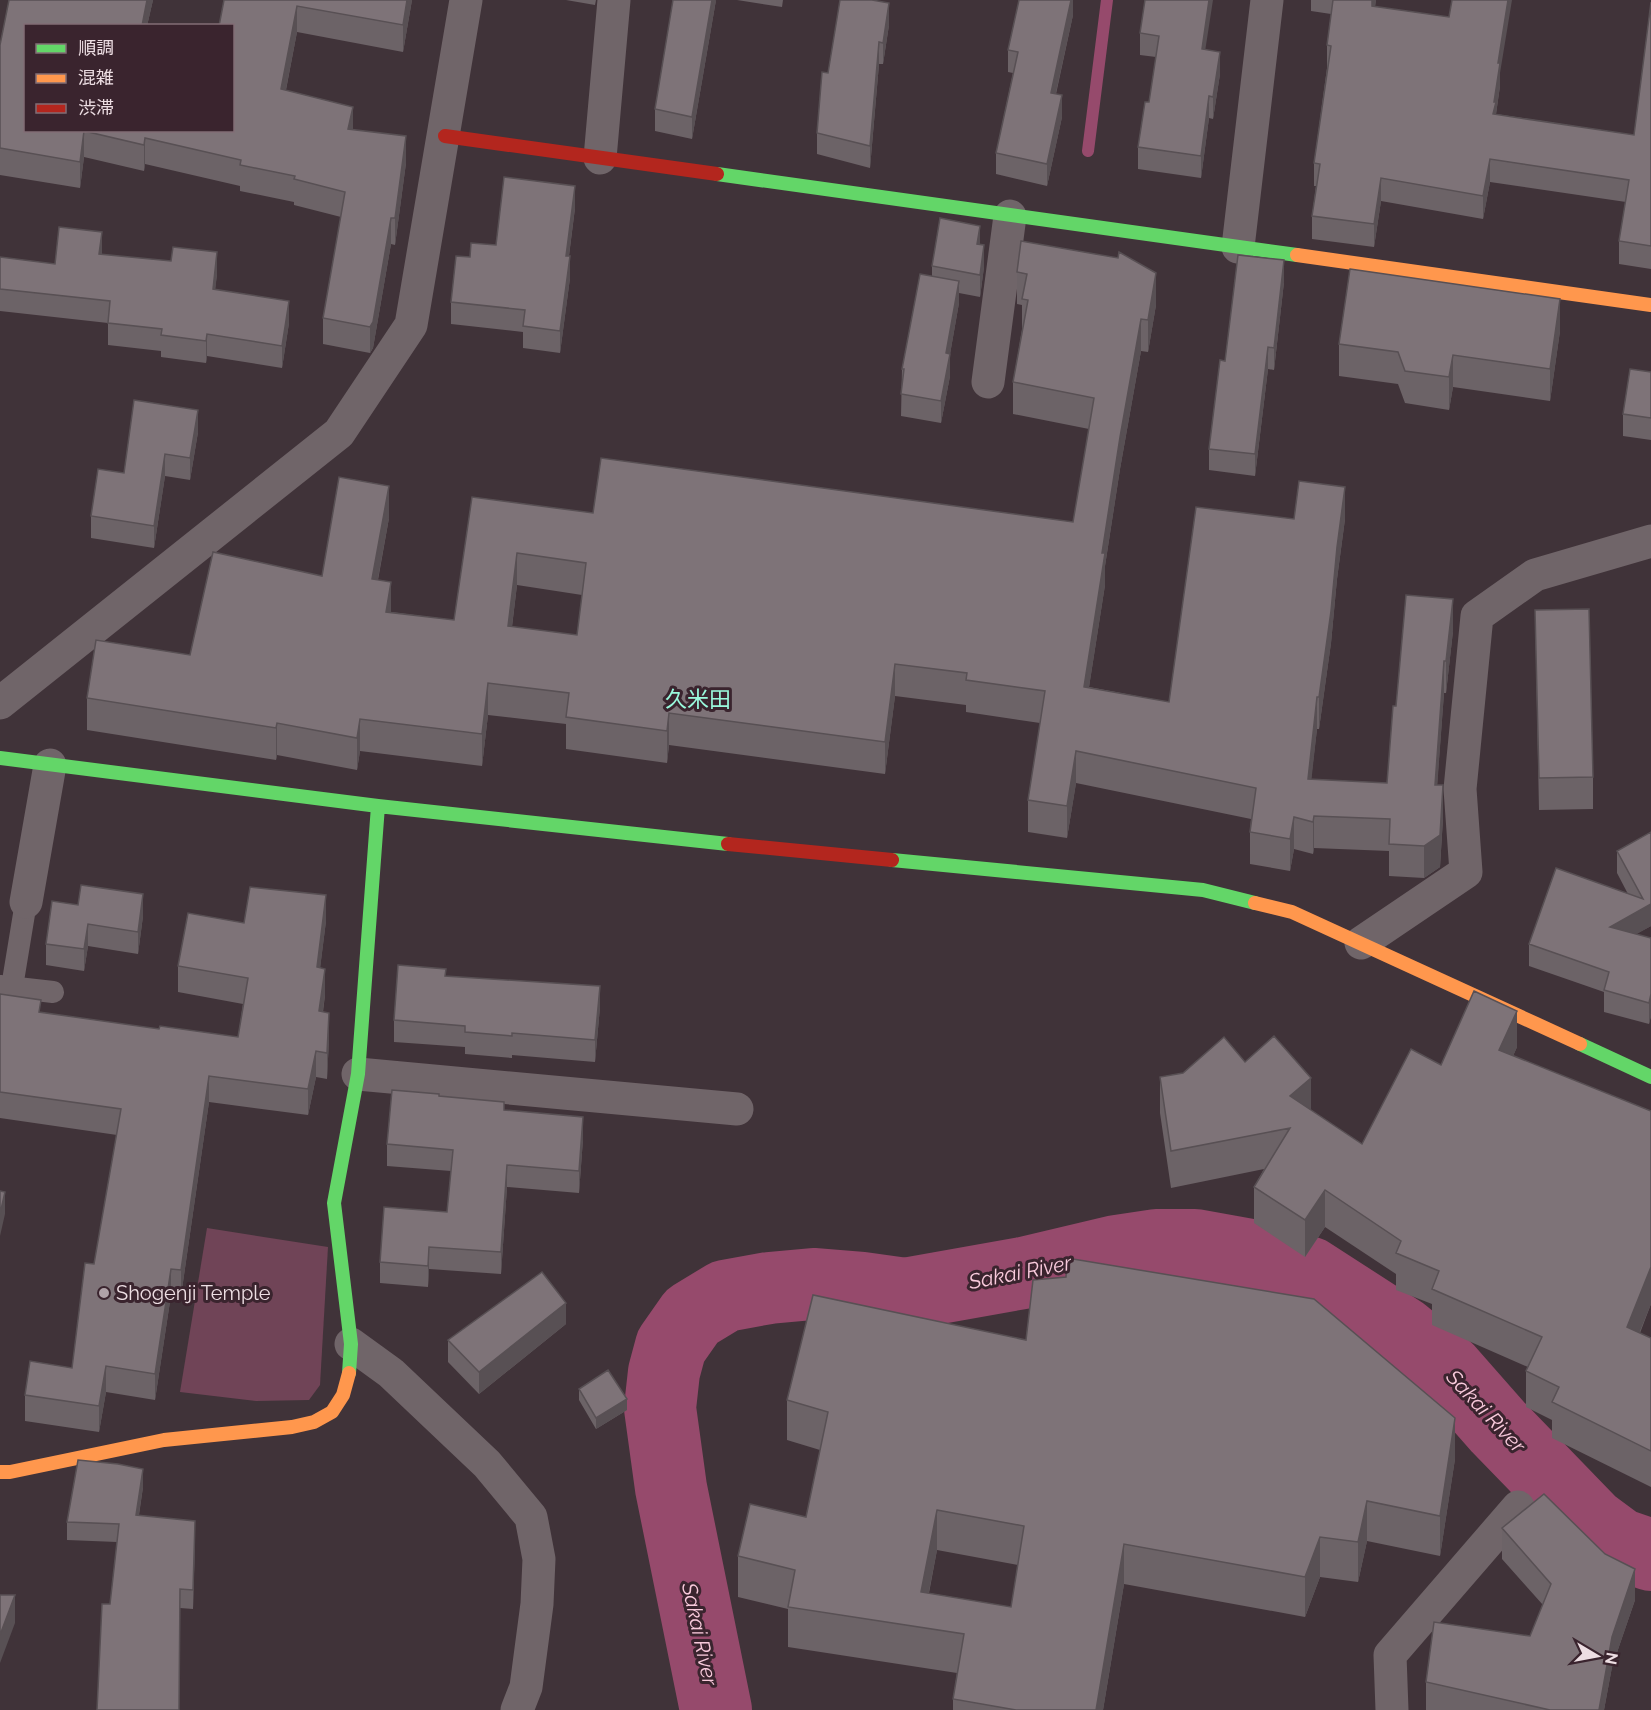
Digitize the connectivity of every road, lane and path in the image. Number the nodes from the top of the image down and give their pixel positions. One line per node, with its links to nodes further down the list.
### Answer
1 (466, 0): 4 (street)
2 (614, 0): 5 (street)
3 (1267, 0): 7 (street)
4 (445, 136): 5 (street); 11 (street)
5 (600, 158): 6 (street)
6 (1010, 216): 7 (street); 9 (street)
7 (1238, 248): 8 (street)
8 (1651, 305)
9 (988, 382)
10 (1651, 541): 16 (street)
11 (0, 703)
12 (0, 758): 13 (street)
13 (50, 765): 14 (street); 15 (street)
14 (378, 806): 16 (street); 19 (street)
15 (26, 902): 17 (lane)
16 (1361, 943): 20 (street)
17 (6, 986): 18 (lane)
18 (53, 992)
19 (358, 1074): 21 (street); 22 (street)
20 (1651, 1077)
21 (737, 1109)
22 (351, 1344): 23 (street); 25 (street)
23 (0, 1472)
24 (1518, 1507): 26 (street)
25 (517, 1710)
26 (1392, 1710)

